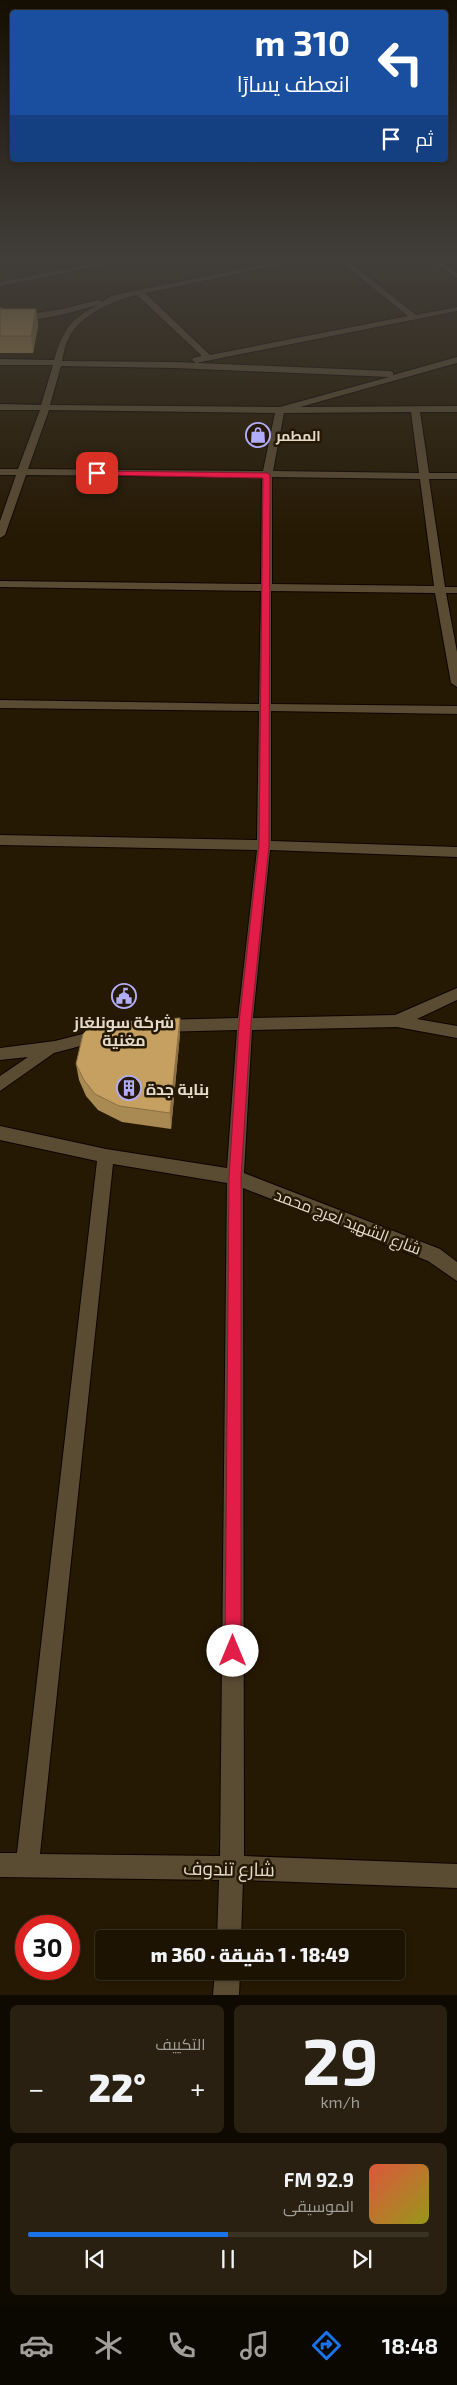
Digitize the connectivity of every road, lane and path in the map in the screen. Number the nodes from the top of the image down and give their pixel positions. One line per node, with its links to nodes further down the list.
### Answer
1 (61, 350): 7 (street)
2 (201, 350): 4 (street)
3 (242, 350): 4 (street)
4 (208, 357): 8 (street)
5 (457, 360): 9 (street)
6 (0, 362): 7 (street)
7 (58, 362): 8 (street); 11 (street)
8 (175, 365): 9 (street)
9 (404, 374): 14 (street)
10 (0, 407): 11 (street)
11 (45, 408): 14 (street); 16 (street)
12 (414, 409): 13 (street); 14 (street); 18 (street)
13 (457, 409)
14 (280, 410): 17 (street)
15 (0, 472): 16 (street)
16 (21, 472): 17 (street); 20 (street)
17 (267, 475): 18 (street); 22 (street)
18 (424, 475): 19 (street); 23 (street)
19 (457, 476)
20 (0, 535)
21 (0, 584): 22 (street)
22 (267, 588): 23 (street); 27 (street)
23 (440, 590): 24 (street); 25 (street)
24 (457, 590)
25 (457, 684)
26 (0, 704): 27 (street)
27 (264, 708): 28 (street); 30 (street)
28 (457, 710)
29 (0, 840): 30 (street)
30 (264, 845): 31 (street); 34 (street)
31 (457, 852)
32 (457, 994): 33 (street)
33 (397, 1022): 34 (street); 37 (street)
34 (245, 1023): 35 (street); 43 (street)
35 (142, 1028)
36 (118, 1032): 38 (street)
37 (457, 1032)
38 (55, 1047): 39 (street); 40 (street)
39 (0, 1054)
40 (0, 1084)
41 (0, 1133): 42 (street, شارع الشهيد لعرج محمد)
42 (106, 1156): 43 (street, شارع الشهيد لعرج محمد); 46 (street)
43 (235, 1177): 44 (street, شارع الشهيد لعرج محمد); 47 (street)
44 (457, 1273)
45 (0, 1865): 46 (street, شارع تندوف)
46 (27, 1866): 47 (street, شارع تندوف)
47 (232, 1868): 48 (street, شارع تندوف); 49 (street)
48 (457, 1876)
49 (229, 1930)
50 (227, 1980): 51 (street)
51 (226, 1995)

